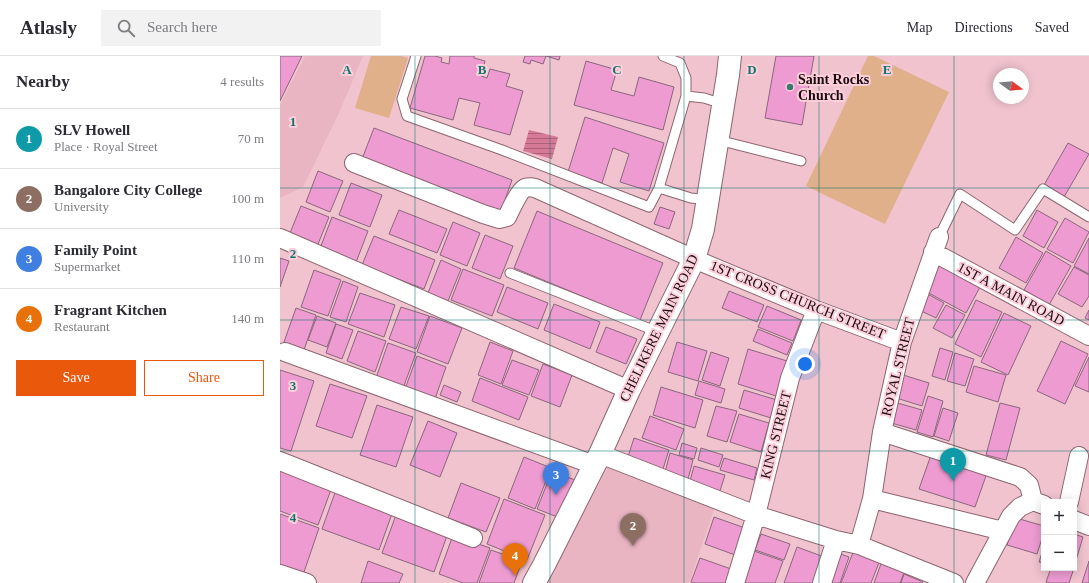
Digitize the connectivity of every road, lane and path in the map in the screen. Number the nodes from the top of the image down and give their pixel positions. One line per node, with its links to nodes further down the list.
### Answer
1 (416, 56): 9 (lane)
2 (662, 56): 4 (lane)
3 (730, 56): 5 (street, CHELIKERE MAIN ROAD)
4 (686, 96): 5 (lane); 9 (lane)
5 (724, 104): 6 (street, CHELIKERE MAIN ROAD)
6 (718, 140): 7 (lane); 10 (street, CHELIKERE MAIN ROAD)
7 (801, 161)
8 (354, 163): 14 (street, 1ST CROSS CHURCH STREET)
9 (660, 188): 10 (lane)
10 (708, 200): 14 (street, CHELIKERE MAIN ROAD)
11 (1089, 216): 13 (lane, ROYAL STREET)
12 (280, 238): 21 (street)
13 (936, 244): 18 (street, 1ST A MAIN ROAD); 19 (street, ROYAL STREET)
14 (694, 259): 16 (street, 1ST CROSS CHURCH STREET); 17 (street, CHELIKERE MAIN ROAD)
15 (510, 273): 17 (lane)
16 (816, 310): 19 (street, 1ST CROSS CHURCH STREET); 29 (street, KING STREET)
17 (658, 332): 21 (street, CHELIKERE MAIN ROAD)
18 (1089, 336)
19 (902, 342): 22 (street, ROYAL STREET)
20 (285, 352): 24 (street)
21 (629, 390): 24 (street, CHELIKERE MAIN ROAD)
22 (882, 432): 26 (street, ROYAL STREET); 28 (street)
23 (1079, 456): 27 (street)
24 (597, 459): 29 (street); 38 (street, CHELIKERE MAIN ROAD)
25 (280, 461): 33 (street)
26 (872, 499): 32 (street); 35 (street, ROYAL STREET)
27 (1070, 499)
28 (1039, 503): 32 (street)
29 (756, 516): 34 (street); 39 (street, KING STREET)
30 (1077, 521): 31 (street)
31 (1089, 526)
32 (1002, 531): 42 (street)
33 (474, 538)
34 (836, 540): 35 (street); 40 (street)
35 (859, 545): 41 (street)
36 (280, 574): 37 (street)
37 (307, 583)
38 (534, 583)
39 (735, 583)
40 (822, 583)
41 (954, 583)
42 (975, 583)

